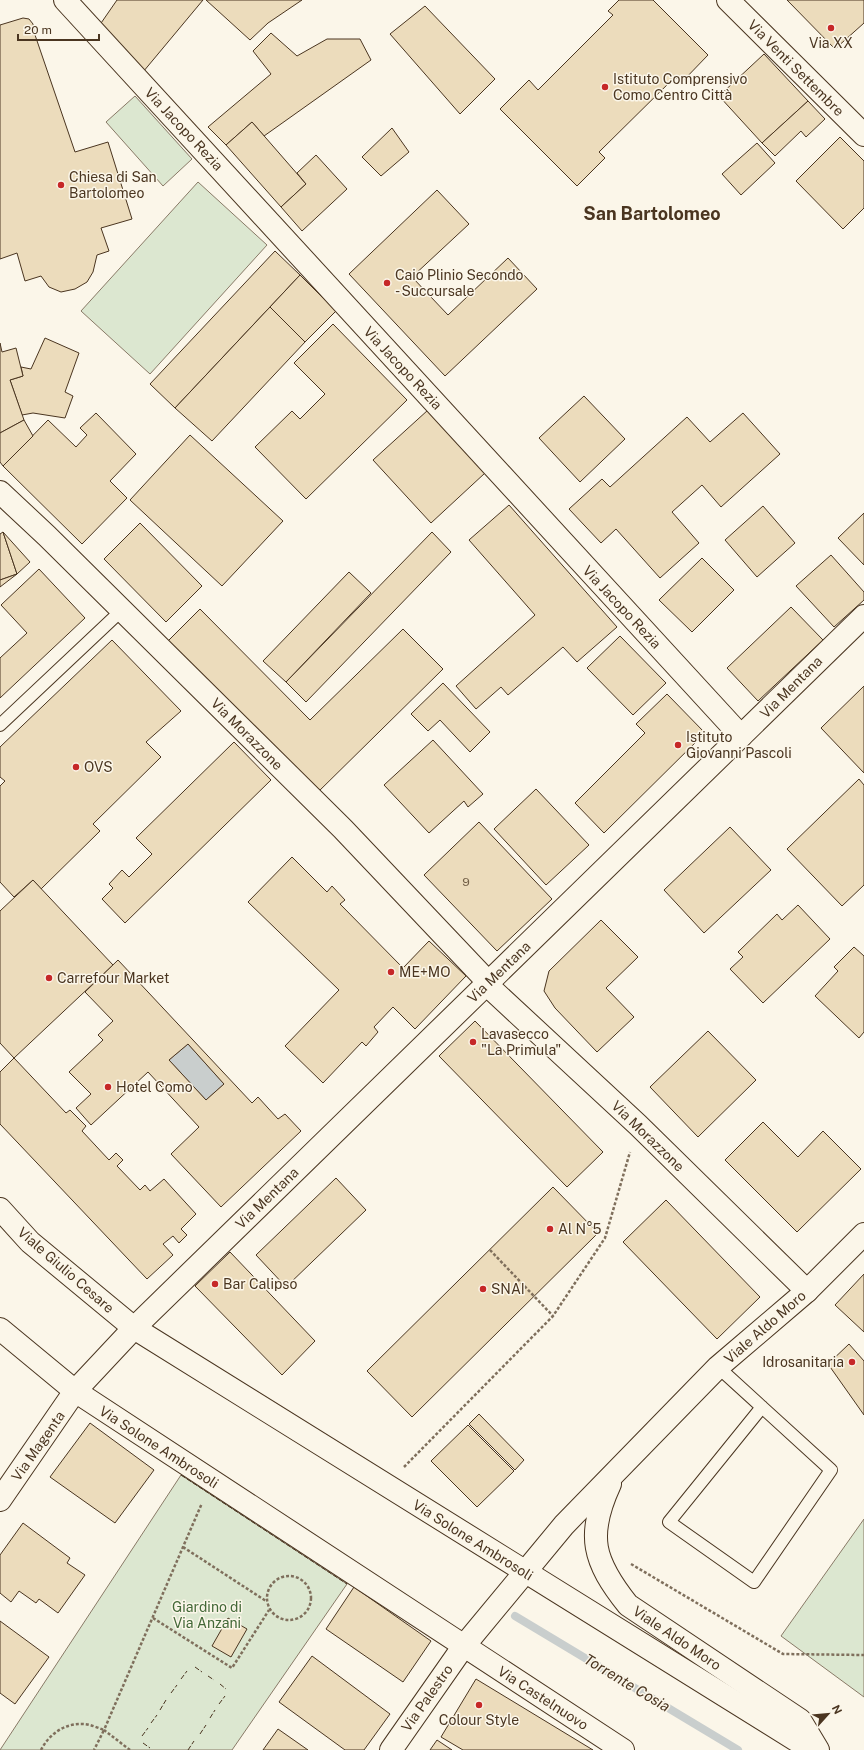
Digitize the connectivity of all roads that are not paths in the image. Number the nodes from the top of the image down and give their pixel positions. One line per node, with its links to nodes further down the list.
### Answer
1 (66, 0): 8 (street, Via Jacopo Rezia)
2 (728, 0): 3 (street, Via Venti Settembre)
3 (864, 135)
4 (0, 492): 5 (street, Via Morazzone)
5 (122, 610): 7 (lane); 9 (street, Via Morazzone)
6 (864, 616): 8 (street, Via Mentana)
7 (0, 725)
8 (741, 736): 9 (street, Via Mentana)
9 (487, 983): 12 (street, Via Morazzone); 13 (street, Via Mentana)
10 (0, 1209): 13 (street, Viale Giulio Cesare)
11 (864, 1234): 12 (street, Viale Aldo Moro)
12 (807, 1291): 15 (street, Viale Aldo Moro)
13 (134, 1328): 16 (street); 20 (street, Via Solone Ambrosoli)
14 (0, 1329): 16 (street)
15 (718, 1367): 17 (lane); 18 (street, Viale Aldo Moro)
16 (75, 1391): 19 (street, Via Magenta); 22 (street, Via Solone Ambrosoli)
17 (762, 1407): 17 (lane)
18 (616, 1471): 20 (street, Viale Aldo Moro); 26 (street, Viale Aldo Moro)
19 (0, 1500)
20 (524, 1572): 21 (street, Viale Aldo Moro); 25 (street, Via Solone Ambrosoli)
21 (478, 1628): 22 (street, Via Palestro)
22 (463, 1647): 23 (street, Via Palestro); 24 (street, Via Castelnuovo)
23 (391, 1750)
24 (623, 1750)
25 (812, 1750)
26 (818, 1750)

